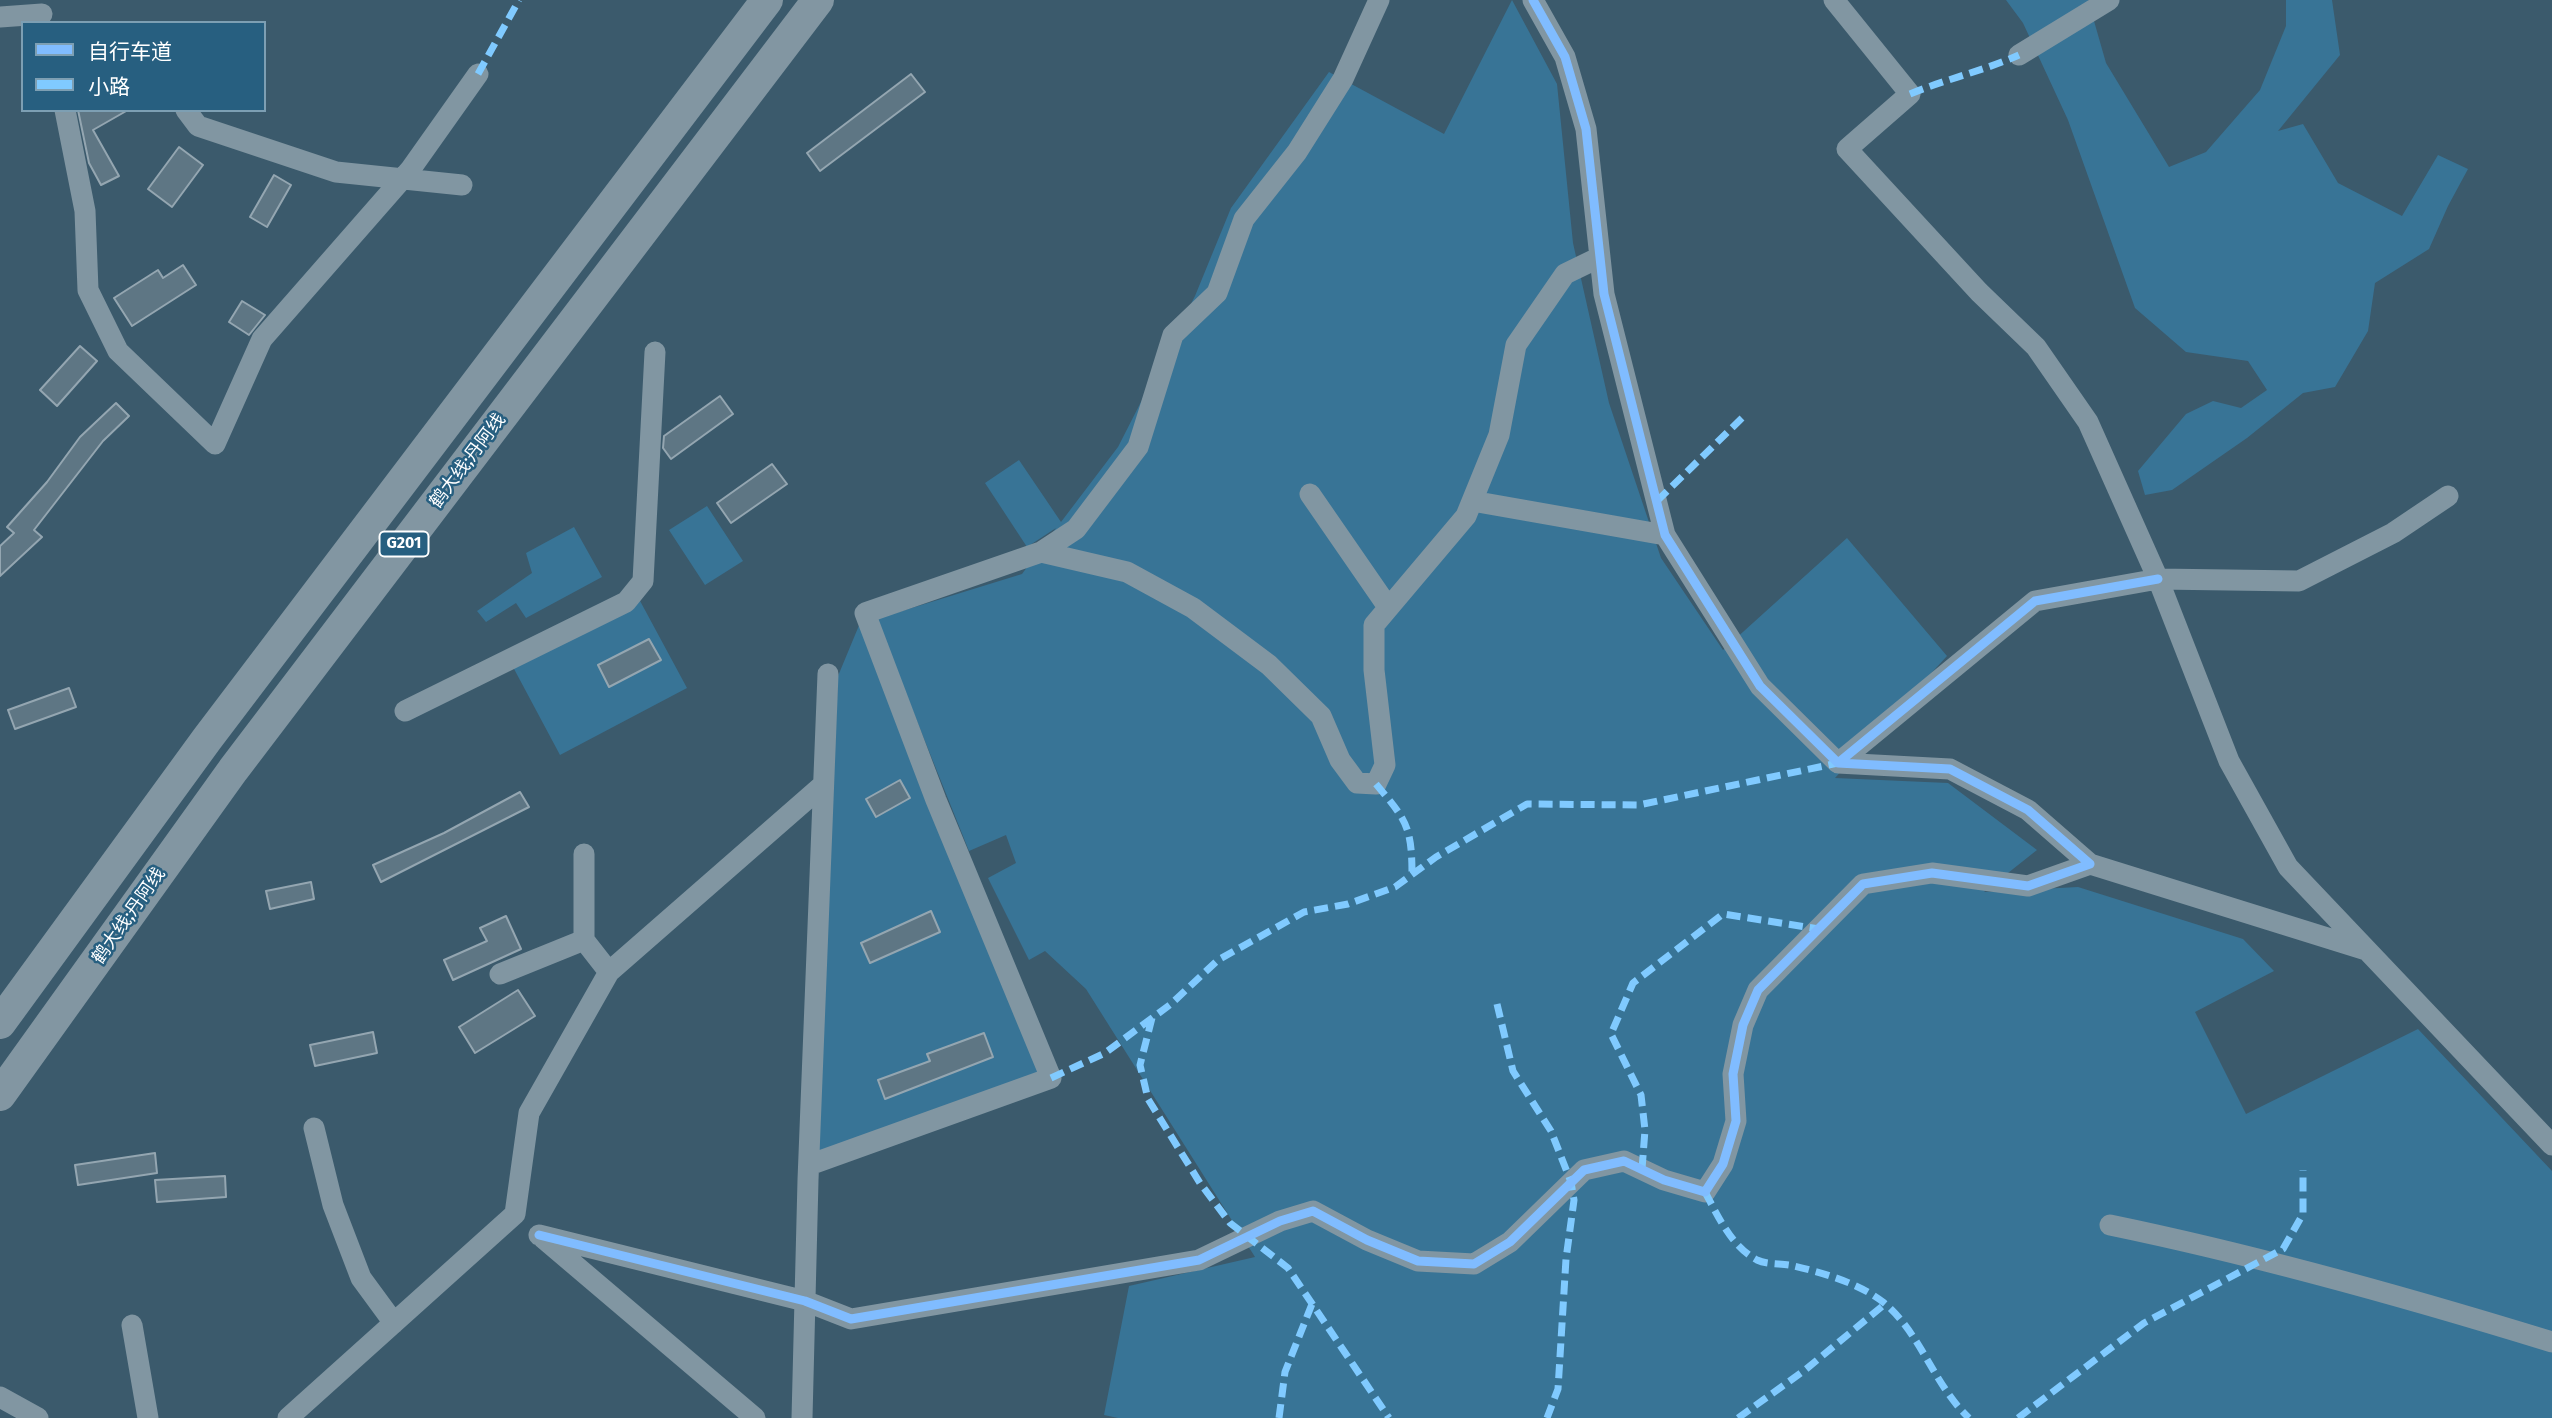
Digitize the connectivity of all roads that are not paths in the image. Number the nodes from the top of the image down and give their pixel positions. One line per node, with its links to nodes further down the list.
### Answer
1 (767, 0): 34 (highway, G201)
2 (818, 0): 35 (highway, 鹤大线;丹阿线 / G201)
3 (1379, 0): 21 (street)
4 (1534, 0): 15 (street)
5 (1834, 0): 22 (street)
6 (2109, 0): 9 (street)
7 (41, 12): 8 (street)
8 (0, 17)
9 (2019, 55)
10 (478, 74): 13 (street)
11 (65, 112): 13 (street)
12 (188, 112): 13 (street)
13 (402, 180): 14 (street)
14 (462, 185)
15 (1600, 257): 19 (street); 20 (street)
16 (654, 352): 25 (street)
17 (1310, 494): 23 (street)
18 (2448, 496): 22 (street)
19 (1472, 501): 20 (street); 23 (street)
20 (1665, 535): 26 (street)
21 (1041, 552): 23 (street); 38 (street)
22 (2158, 579): 26 (street); 31 (street)
23 (1388, 607)
24 (828, 674): 27 (street)
25 (405, 711)
26 (1838, 763): 29 (street)
27 (824, 785): 32 (street); 38 (street)
28 (584, 854): 30 (street)
29 (2090, 864): 31 (street); 42 (street)
30 (584, 940): 32 (street); 33 (street)
31 (2368, 950): 37 (street)
32 (609, 972): 39 (street)
33 (500, 974)
34 (0, 1023)
35 (0, 1095)
36 (314, 1128): 43 (street)
37 (2552, 1145)
38 (808, 1165): 42 (street)
39 (515, 1214): 41 (street); 43 (street)
40 (2110, 1225): 45 (street)
41 (539, 1235): 42 (street); 50 (street)
42 (805, 1301): 51 (street)
43 (394, 1323): 49 (street)
44 (132, 1325): 48 (street)
45 (2552, 1342)
46 (0, 1397): 47 (street)
47 (38, 1418)
48 (148, 1418)
49 (288, 1418)
50 (755, 1418)
51 (802, 1418)

